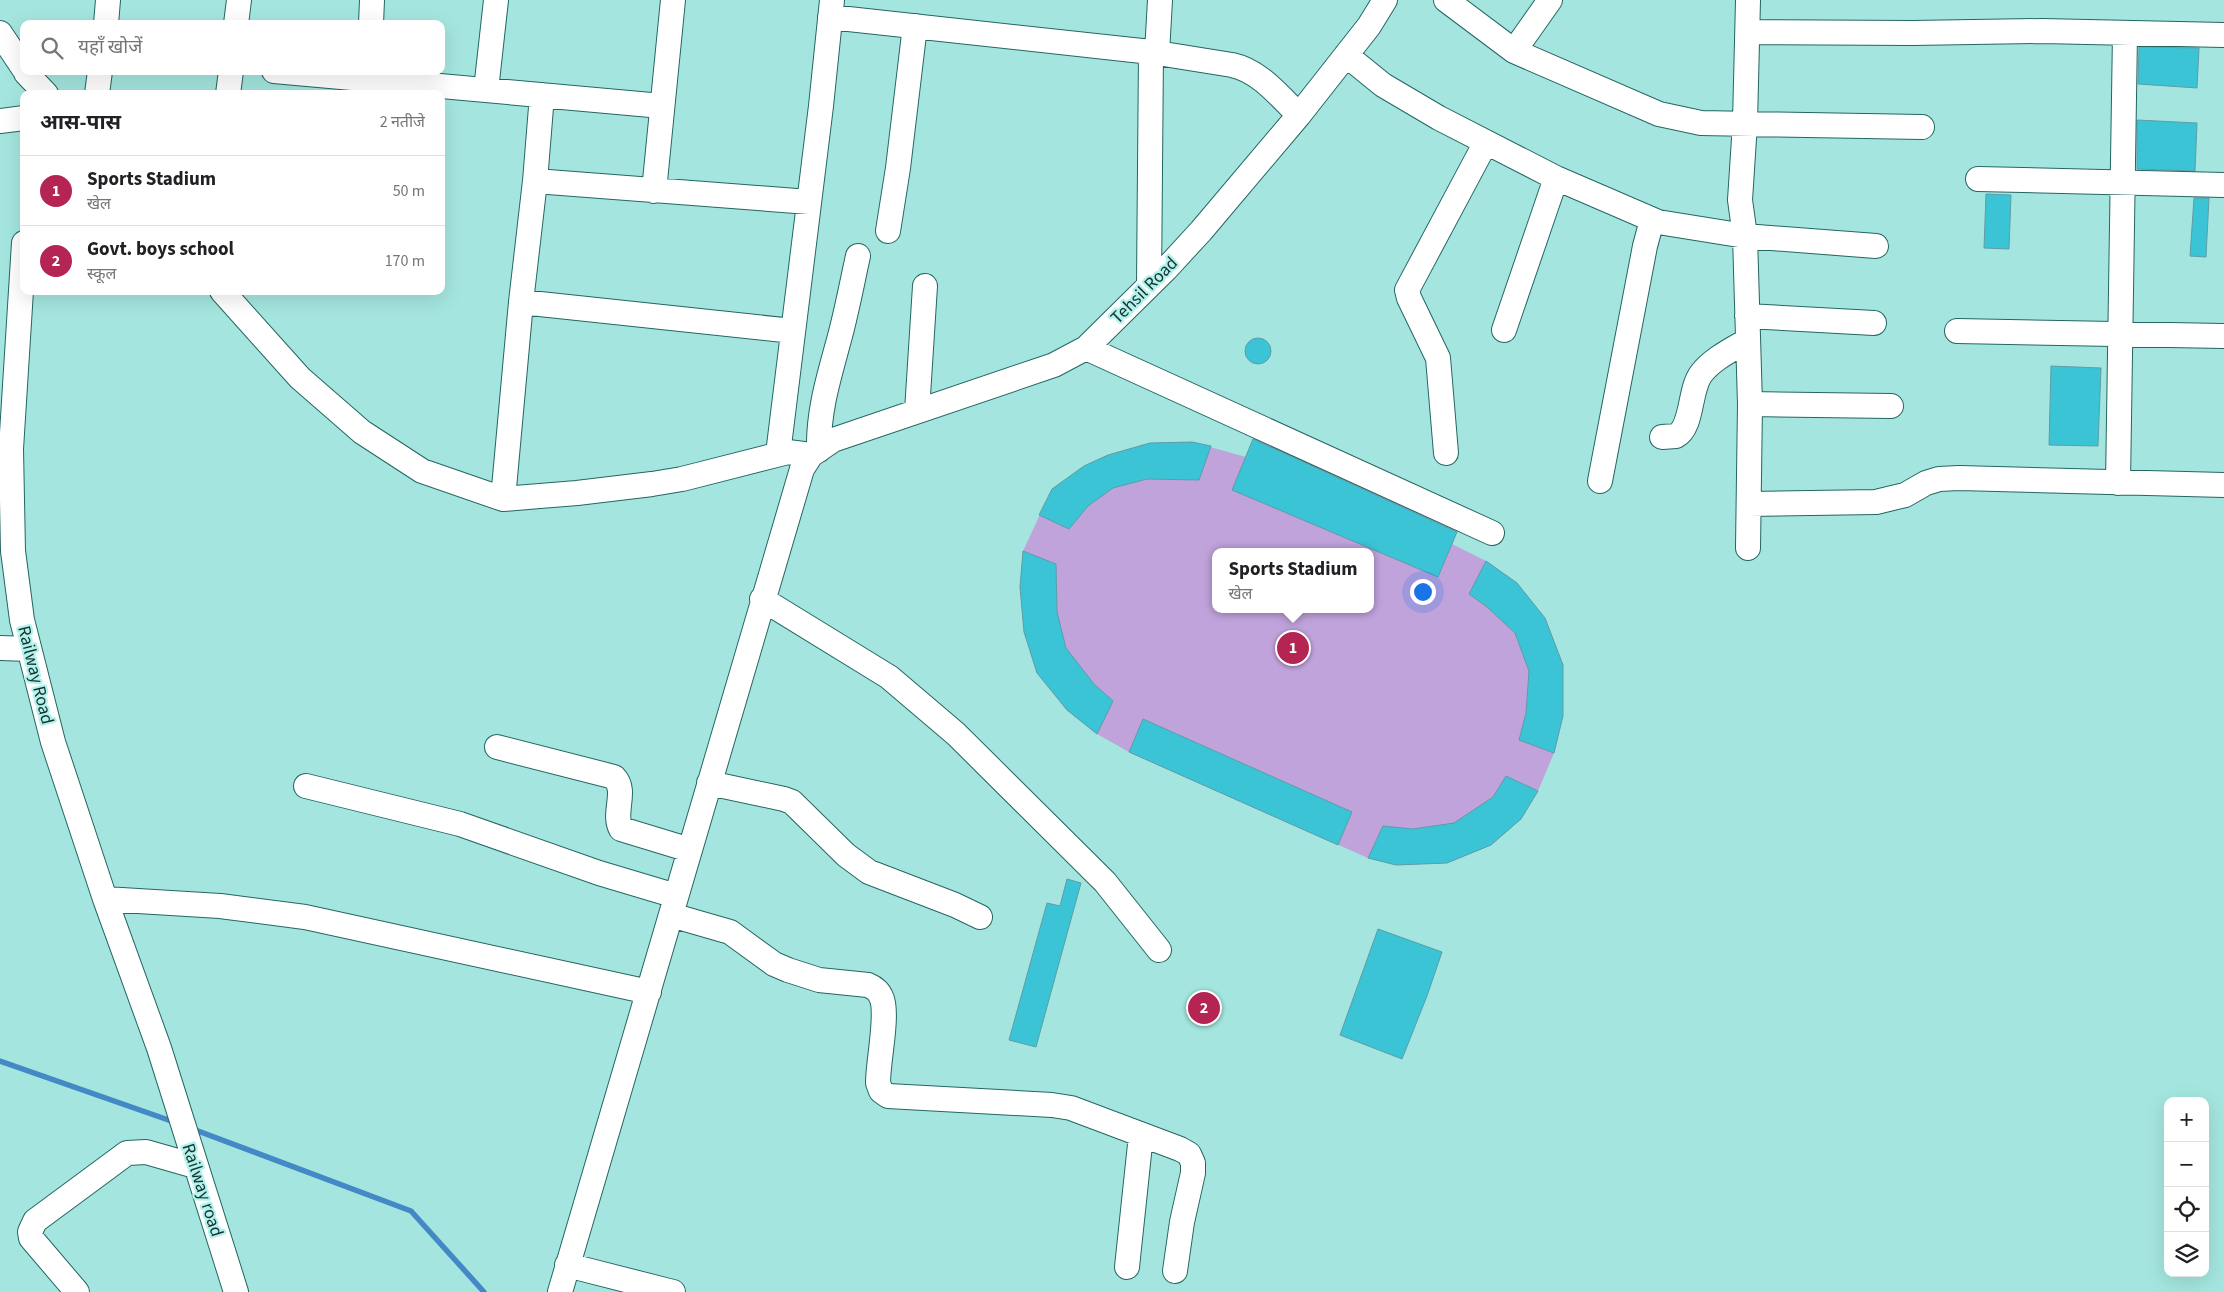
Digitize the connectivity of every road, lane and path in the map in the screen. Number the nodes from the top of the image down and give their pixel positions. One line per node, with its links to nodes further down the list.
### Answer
1 (108, 0): 12 (street)
2 (239, 0): 13 (street)
3 (372, 0): 14 (street)
4 (496, 0): 31 (street)
5 (674, 0): 33 (street)
6 (1160, 0): 21 (street)
7 (1385, 0): 22 (street, Tehsil Road)
8 (1446, 0): 20 (street)
9 (1550, 0): 20 (street)
10 (1743, 1): 16 (street)
11 (831, 8): 15 (street); 46 (street)
12 (106, 20)
13 (236, 20)
14 (371, 20)
15 (915, 26): 21 (street); 48 (street)
16 (1748, 32): 18 (street); 37 (street)
17 (0, 33): 23 (street)
18 (2125, 33): 19 (street); 43 (street)
19 (2224, 35)
20 (1514, 51): 37 (street)
21 (1154, 53): 34 (street); 53 (street)
22 (1346, 55): 34 (street, Tehsil Road); 39 (street)
23 (20, 67)
24 (99, 75): 29 (street)
25 (230, 75): 30 (street)
26 (367, 75): 31 (street)
27 (26, 77): 28 (street)
28 (41, 90)
29 (98, 90)
30 (229, 90)
31 (486, 90): 32 (street)
32 (542, 95): 33 (street); 42 (street)
33 (662, 106): 45 (street)
34 (1299, 115): 53 (street, Tehsil Road)
35 (20, 119): 36 (street)
36 (0, 122)
37 (1745, 122): 38 (street); 49 (street)
38 (1922, 127)
39 (1486, 142): 40 (street); 72 (street)
40 (1556, 178): 47 (street); 59 (street)
41 (1978, 179): 43 (street)
42 (535, 181): 45 (street); 56 (street)
43 (2123, 183): 44 (street); 62 (street)
44 (2224, 185)
45 (654, 191): 46 (street)
46 (809, 202): 60 (street)
47 (1652, 220): 49 (street); 74 (street)
48 (888, 231)
49 (1745, 236): 50 (street); 57 (street)
50 (1876, 246)
51 (858, 256): 71 (street)
52 (20, 283): 69 (street, Railway Road)
53 (1149, 285): 65 (street, Tehsil Road)
54 (925, 286): 68 (street)
55 (226, 295): 77 (street)
56 (521, 302): 60 (street); 77 (street)
57 (1748, 316): 58 (street); 64 (street)
58 (1874, 323)
59 (1504, 330)
60 (793, 331): 73 (street)
61 (1957, 331): 62 (street)
62 (2120, 333): 63 (street); 75 (street)
63 (2224, 336)
64 (1748, 340): 66 (street); 70 (street)
65 (1086, 348): 68 (street, Tehsil Road); 79 (street)
66 (1750, 404): 67 (street); 78 (street)
67 (1891, 406)
68 (916, 411): 71 (street, Tehsil Road)
69 (6, 424): 81 (street, Railway Road)
70 (1662, 437)
71 (815, 452): 73 (street); 82 (street)
72 (1446, 453)
73 (778, 454): 77 (street)
74 (1600, 480)
75 (2118, 483): 76 (street); 78 (street)
76 (2224, 485)
77 (503, 499)
78 (1750, 504): 80 (street)
79 (1492, 533)
80 (1748, 548)
81 (7, 551): 84 (street, Railway Road)
82 (762, 599): 86 (street); 92 (street)
83 (0, 648): 84 (street)
84 (29, 650): 89 (street, Railway Road)
85 (497, 747): 88 (street)
86 (709, 783): 88 (street); 91 (street)
87 (306, 786): 90 (street)
88 (690, 850): 90 (street)
89 (105, 899): 93 (street); 94 (street, Railway Road)
90 (674, 906): 93 (street); 95 (street)
91 (980, 917)
92 (1159, 950)
93 (649, 992): 99 (street)
94 (170, 1088): 96 (street, Railway road)
95 (1141, 1135): 97 (street); 98 (street)
96 (193, 1160): 100 (street); 101 (street, Railway road)
97 (1127, 1267)
98 (1175, 1271)
99 (564, 1278): 102 (street)
100 (77, 1292)
101 (236, 1292)
102 (673, 1292)

